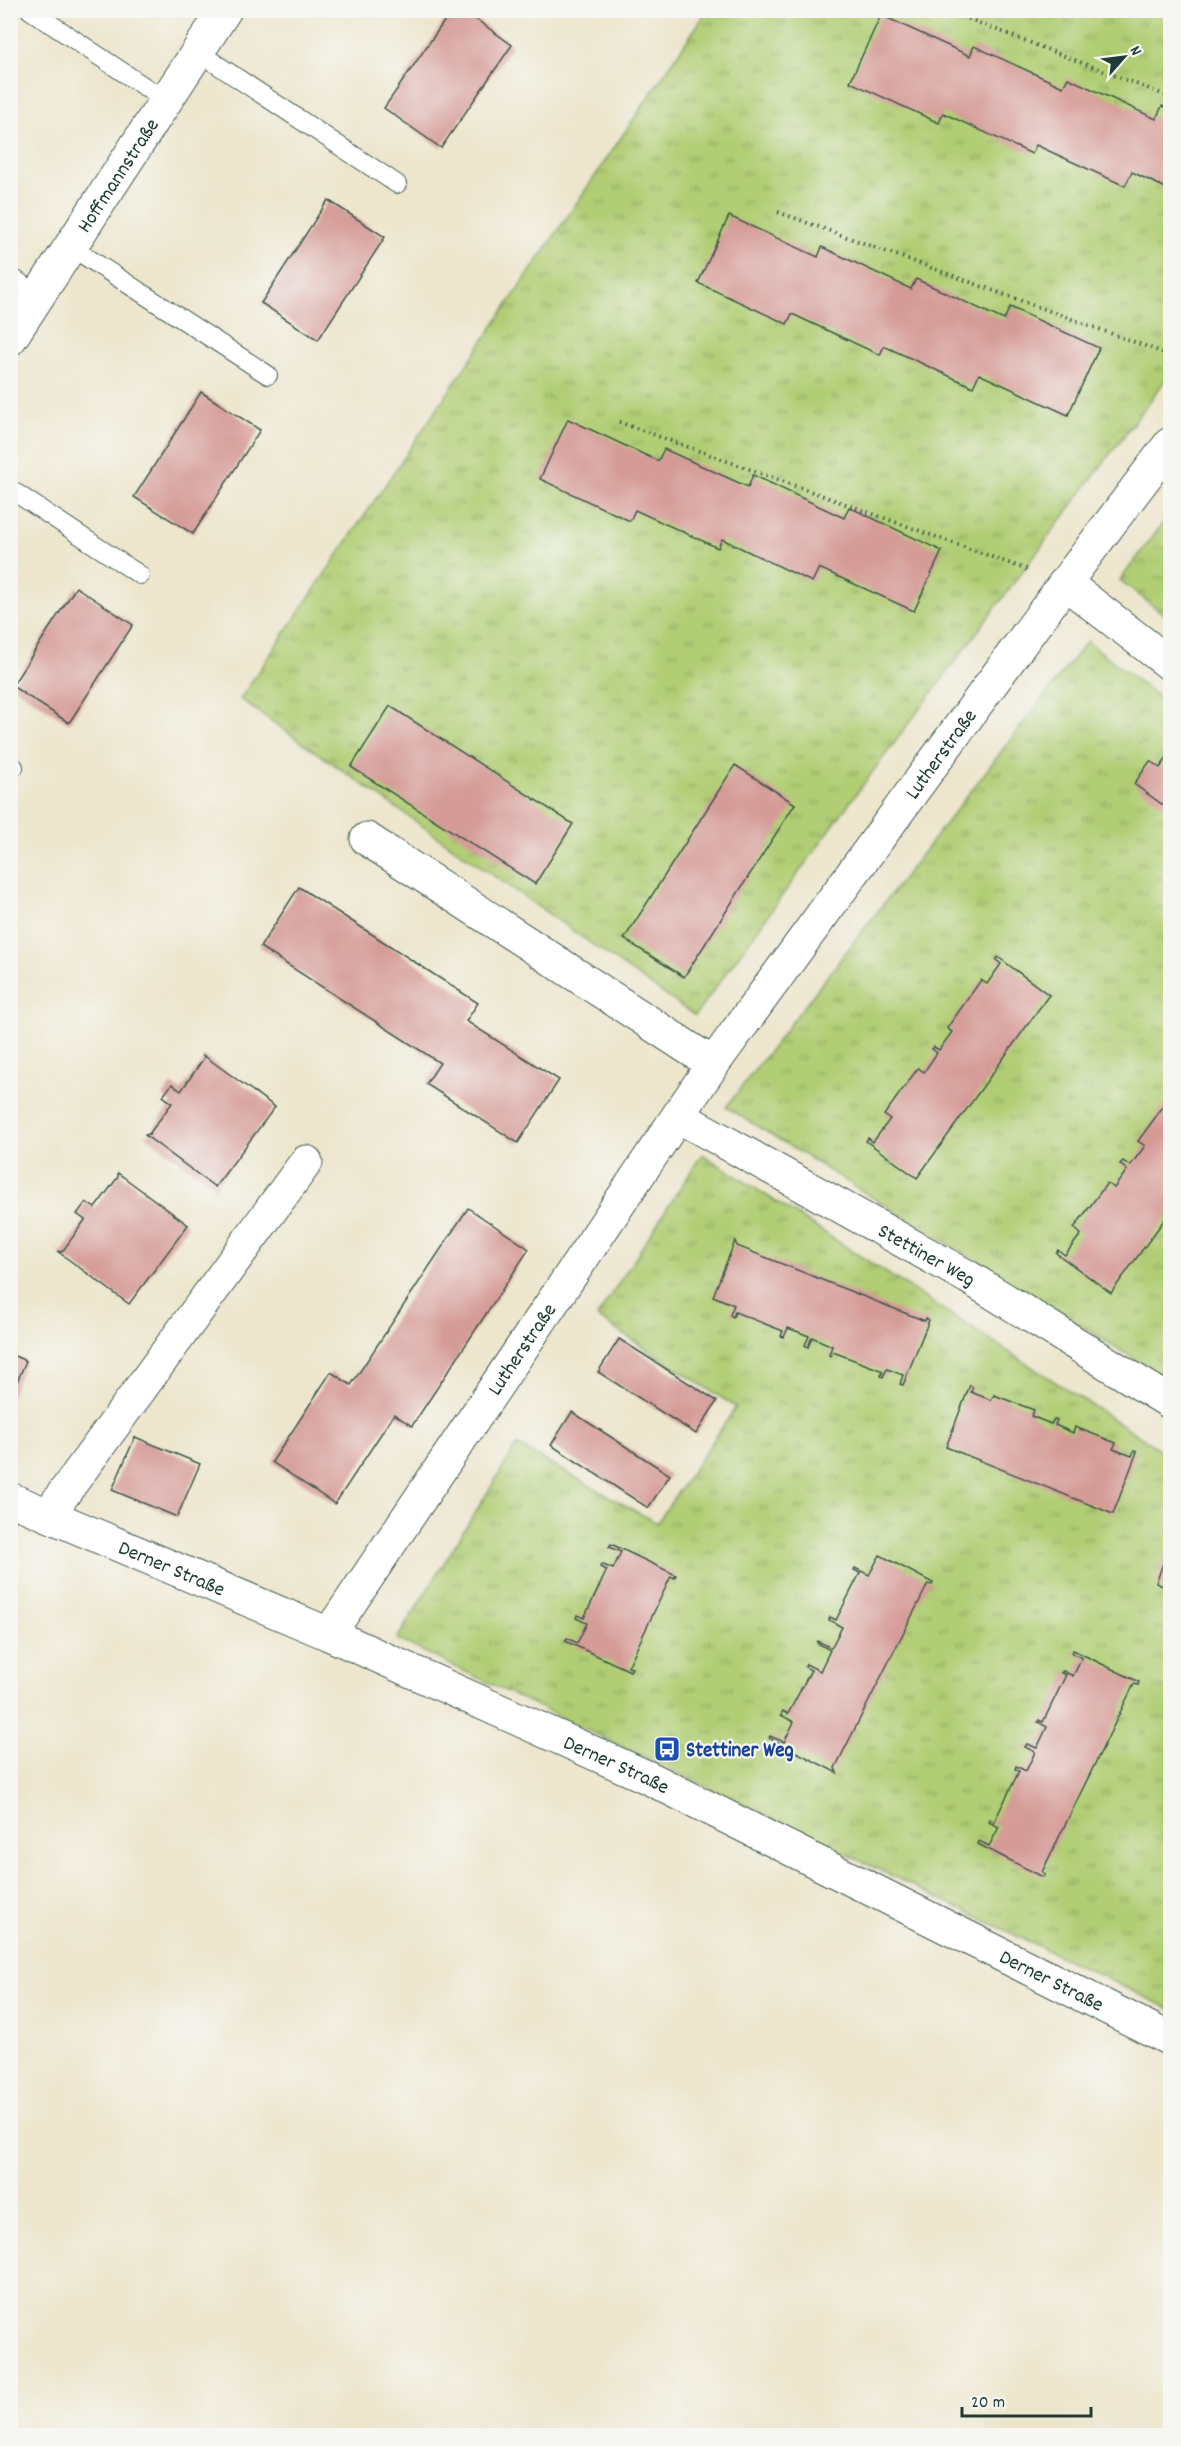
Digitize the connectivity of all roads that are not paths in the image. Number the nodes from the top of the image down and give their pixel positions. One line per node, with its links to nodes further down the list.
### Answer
1 (30, 10): 4 (lane)
2 (225, 10): 3 (street, Hoffmannstraße)
3 (198, 52): 4 (street, Hoffmannstraße); 5 (lane)
4 (166, 101): 6 (street, Hoffmannstraße)
5 (397, 184)
6 (71, 247): 8 (street, Hoffmannstraße); 10 (lane)
7 (10, 276): 8 (lane)
8 (39, 296): 9 (street, Hoffmannstraße)
9 (10, 339)
10 (268, 375)
11 (1170, 444): 14 (street, Lutherstraße)
12 (10, 489): 13 (lane)
13 (140, 575)
14 (1065, 583): 15 (street); 17 (street, Lutherstraße)
15 (1170, 664)
16 (367, 838): 17 (street)
17 (713, 1064): 18 (street, Lutherstraße)
18 (678, 1116): 20 (street, Stettiner Weg); 23 (street, Lutherstraße)
19 (306, 1162): 22 (street)
20 (1170, 1402)
21 (10, 1500): 22 (street, Derner Straße)
22 (48, 1515): 23 (street, Derner Straße)
23 (329, 1634): 24 (street, Derner Straße)
24 (1170, 2039)

